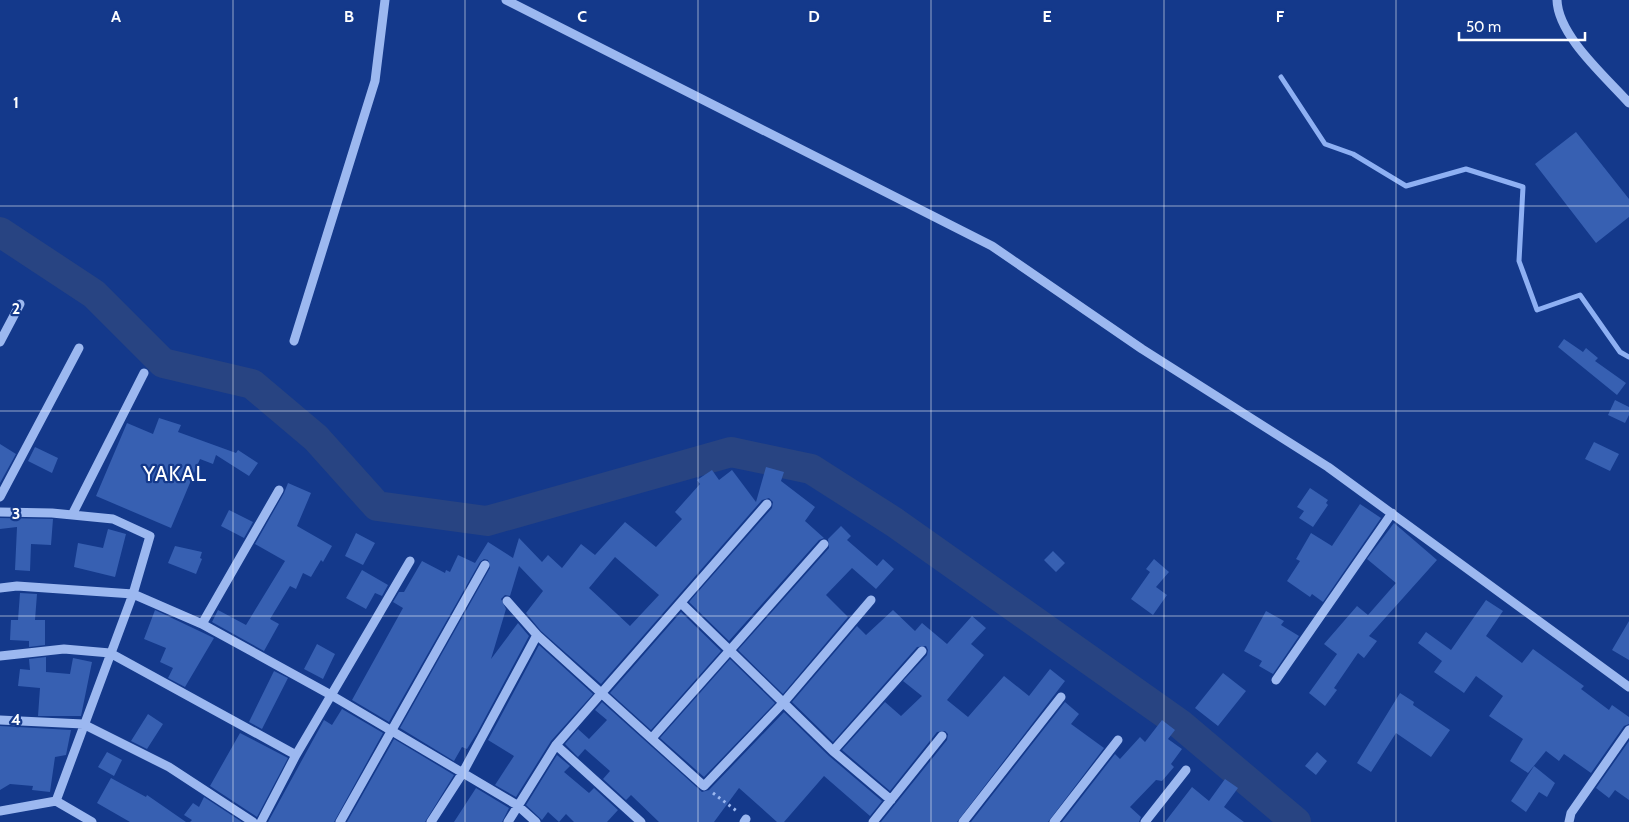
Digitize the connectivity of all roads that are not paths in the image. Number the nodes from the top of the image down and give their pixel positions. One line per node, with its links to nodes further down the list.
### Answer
1 (385, 0): 6 (street)
2 (506, 0): 14 (street)
3 (1557, 0): 4 (street)
4 (1629, 103)
5 (20, 304): 7 (street)
6 (294, 341)
7 (0, 342)
8 (79, 348): 11 (street)
9 (144, 373): 15 (street)
10 (280, 490): 24 (street)
11 (0, 497)
12 (768, 504): 23 (street)
13 (0, 512): 15 (street)
14 (1392, 513): 30 (street); 31 (street)
15 (72, 515): 20 (street)
16 (824, 544): 26 (street)
17 (410, 561): 33 (street)
18 (485, 565): 39 (street)
19 (0, 588): 20 (street)
20 (133, 594): 24 (street); 28 (street)
21 (871, 600): 35 (street)
22 (507, 602): 25 (street)
23 (681, 603): 26 (street); 32 (street)
24 (202, 624): 33 (street)
25 (537, 635): 32 (street); 47 (street)
26 (731, 649): 35 (street); 41 (street)
27 (922, 650): 44 (street)
28 (110, 653): 29 (street); 37 (street); 45 (street)
29 (0, 656)
30 (1276, 680)
31 (1629, 687)
32 (601, 692): 41 (street); 43 (street)
33 (331, 695): 39 (street); 45 (street)
34 (1061, 697): 61 (street)
35 (783, 703): 41 (street); 44 (street)
36 (0, 720): 37 (street)
37 (83, 724): 49 (street); 53 (street)
38 (1629, 730): 64 (street)
39 (392, 732): 47 (street); 55 (street)
40 (942, 736): 48 (street)
41 (652, 738)
42 (1118, 740): 62 (street)
43 (556, 745): 50 (street); 59 (street)
44 (833, 751): 48 (street)
45 (296, 755): 54 (street)
46 (1186, 770): 63 (street)
47 (462, 774): 50 (street); 56 (street)
48 (891, 800): 60 (street)
49 (56, 801): 51 (street); 52 (street)
50 (517, 805): 57 (street); 58 (street)
51 (0, 811)
52 (92, 822)
53 (253, 822)
54 (261, 822)
55 (340, 822)
56 (431, 822)
57 (508, 822)
58 (536, 822)
59 (641, 822)
60 (874, 822)
61 (963, 822)
62 (1054, 822)
63 (1145, 822)
64 (1569, 822)

